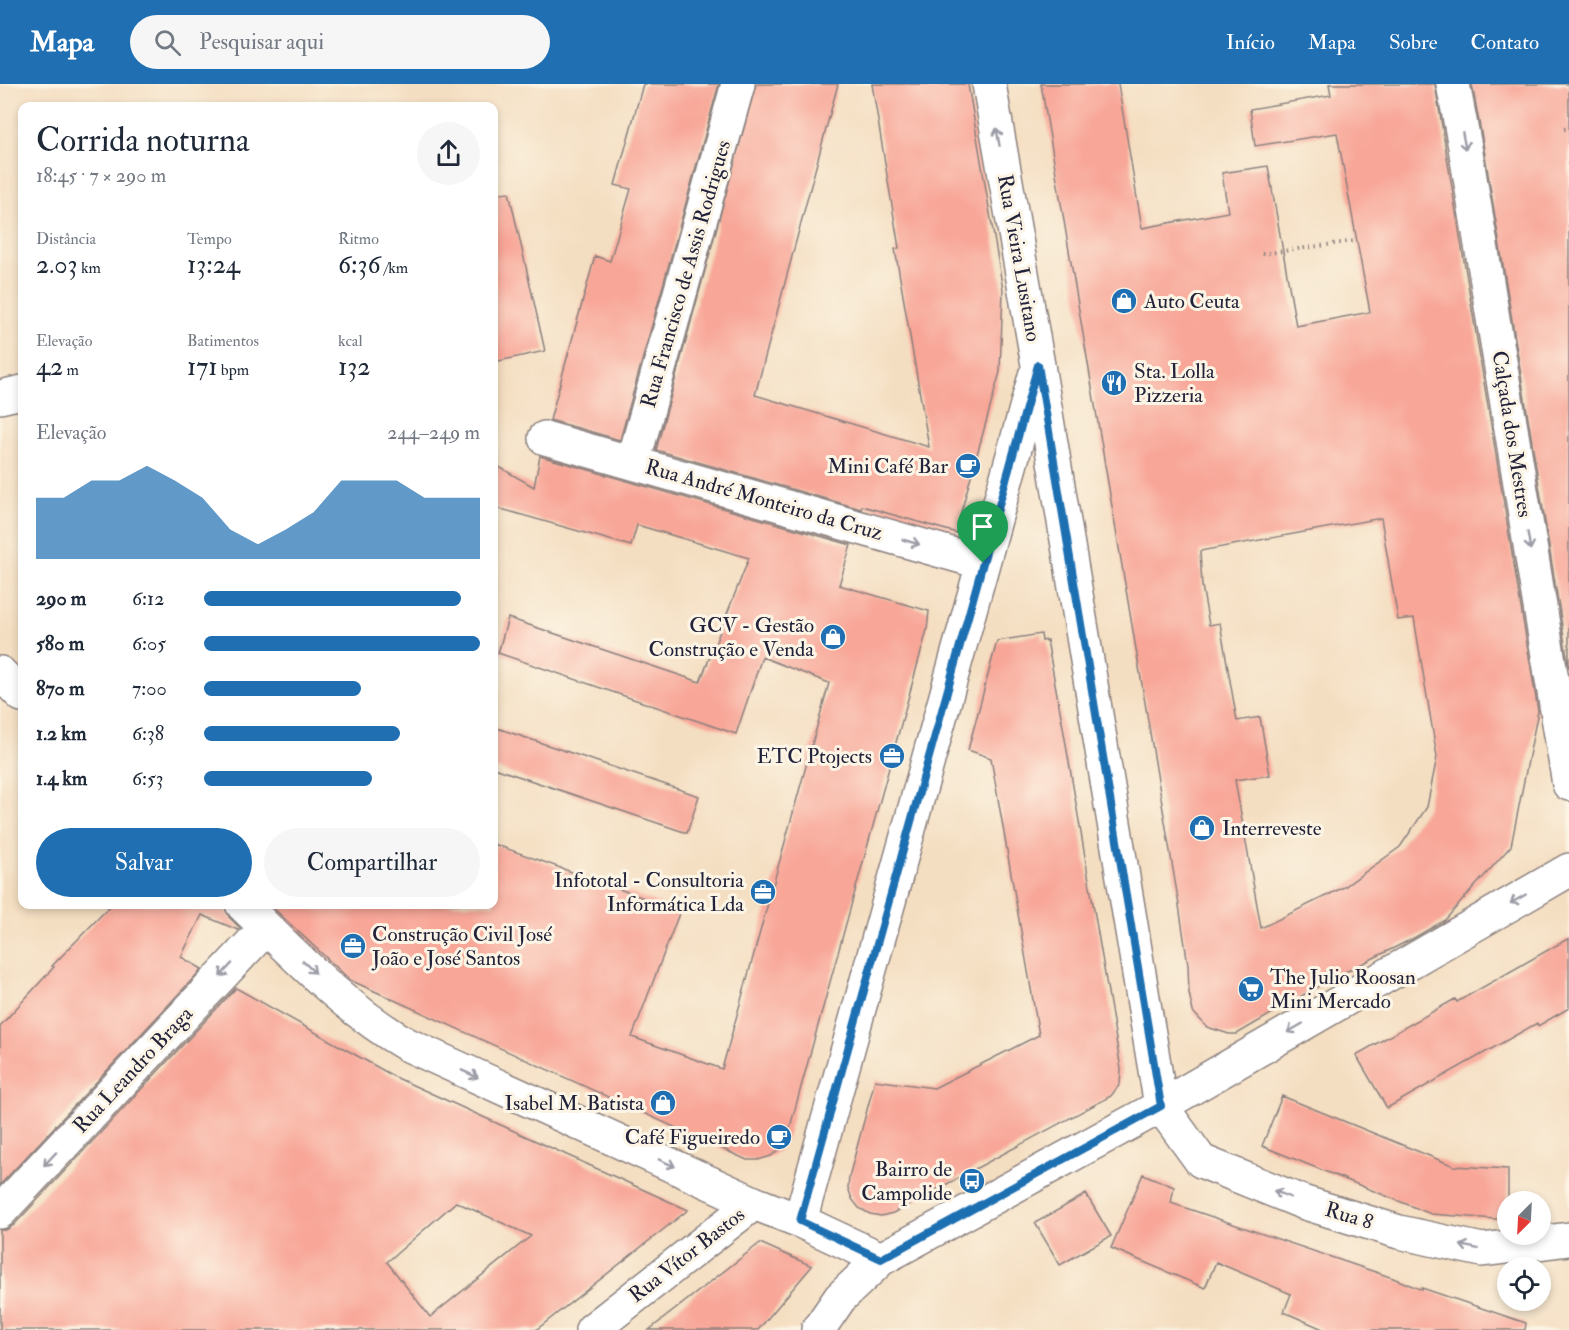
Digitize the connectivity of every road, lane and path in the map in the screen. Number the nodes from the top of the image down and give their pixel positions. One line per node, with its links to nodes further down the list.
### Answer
1 (738, 84): 10 (street, Rua Francisco de Assis Rodrigues)
2 (988, 84): 6 (street, Rua Vieira Lusitano, one-way to 2)
3 (1453, 84): 14 (street, Calçada dos Mestres, one-way to 14)
4 (1355, 241): 5 (path)
5 (1262, 254)
6 (1038, 365): 11 (street); 18 (street, Rua Vieira Lusitano)
7 (18, 393): 8 (street)
8 (0, 397)
9 (545, 438): 10 (street, Rua André Monteiro da Cruz)
10 (633, 463): 11 (street, Rua André Monteiro da Cruz, one-way to 11)
11 (983, 563): 21 (street)
12 (0, 674): 13 (street)
13 (18, 691)
14 (1569, 784)
15 (1569, 870): 18 (street, one-way to 18)
16 (247, 909): 17 (street)
17 (266, 928): 19 (street, one-way to 19); 20 (street, Rua Leandro Braga, one-way to 20)
18 (1161, 1106): 22 (street, Rua 8, one-way to 18); 23 (street)
19 (754, 1203): 21 (street); 24 (street, Rua Vítor Bastos)
20 (0, 1212)
21 (800, 1221): 23 (street)
22 (1569, 1239)
23 (881, 1259): 25 (street)
24 (592, 1330)
25 (818, 1330)

